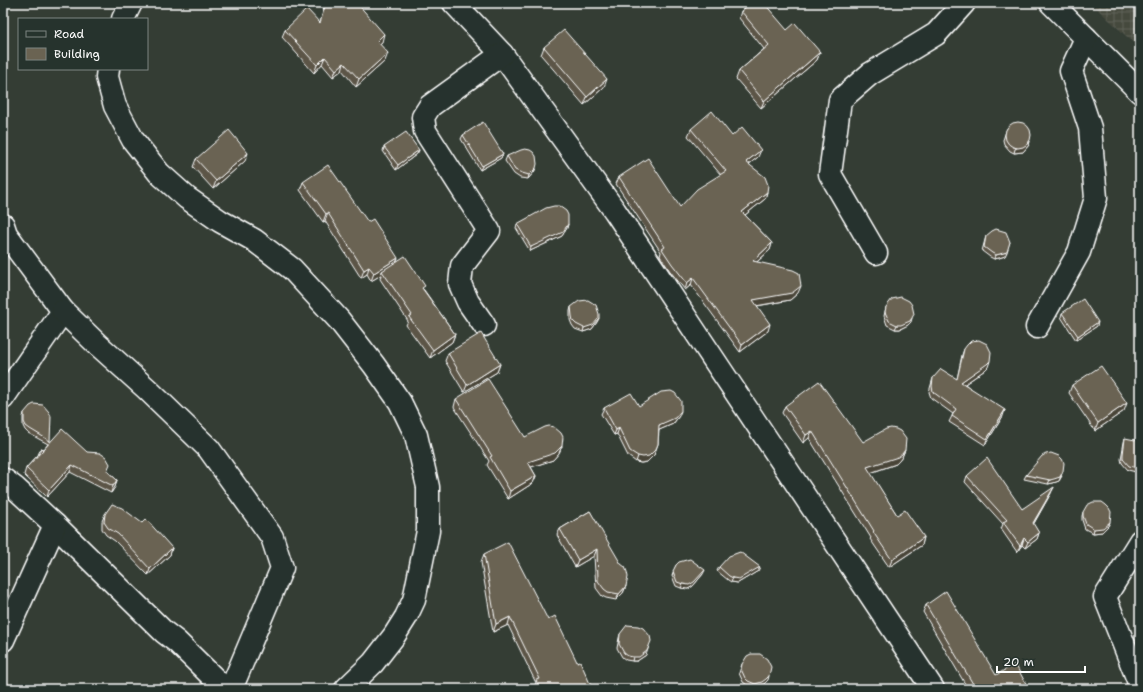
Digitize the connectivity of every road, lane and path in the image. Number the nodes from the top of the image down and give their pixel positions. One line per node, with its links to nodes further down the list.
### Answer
1 (131, 3): 5 (street)
2 (454, 3): 7 (street)
3 (964, 3): 11 (street)
4 (1051, 3): 6 (street)
5 (124, 18)
6 (1086, 38): 9 (street); 14 (street)
7 (502, 54): 13 (street); 24 (street)
8 (108, 70): 23 (street)
9 (1140, 92)
10 (3, 225): 12 (street)
11 (876, 253)
12 (63, 311): 15 (street); 22 (street)
13 (484, 325)
14 (1037, 328)
15 (3, 398)
16 (3, 479): 17 (street)
17 (55, 525): 19 (street); 21 (street)
18 (1140, 540): 20 (street)
19 (3, 640)
20 (1140, 685)
21 (225, 689)
22 (231, 689)
23 (346, 689)
24 (933, 689)

